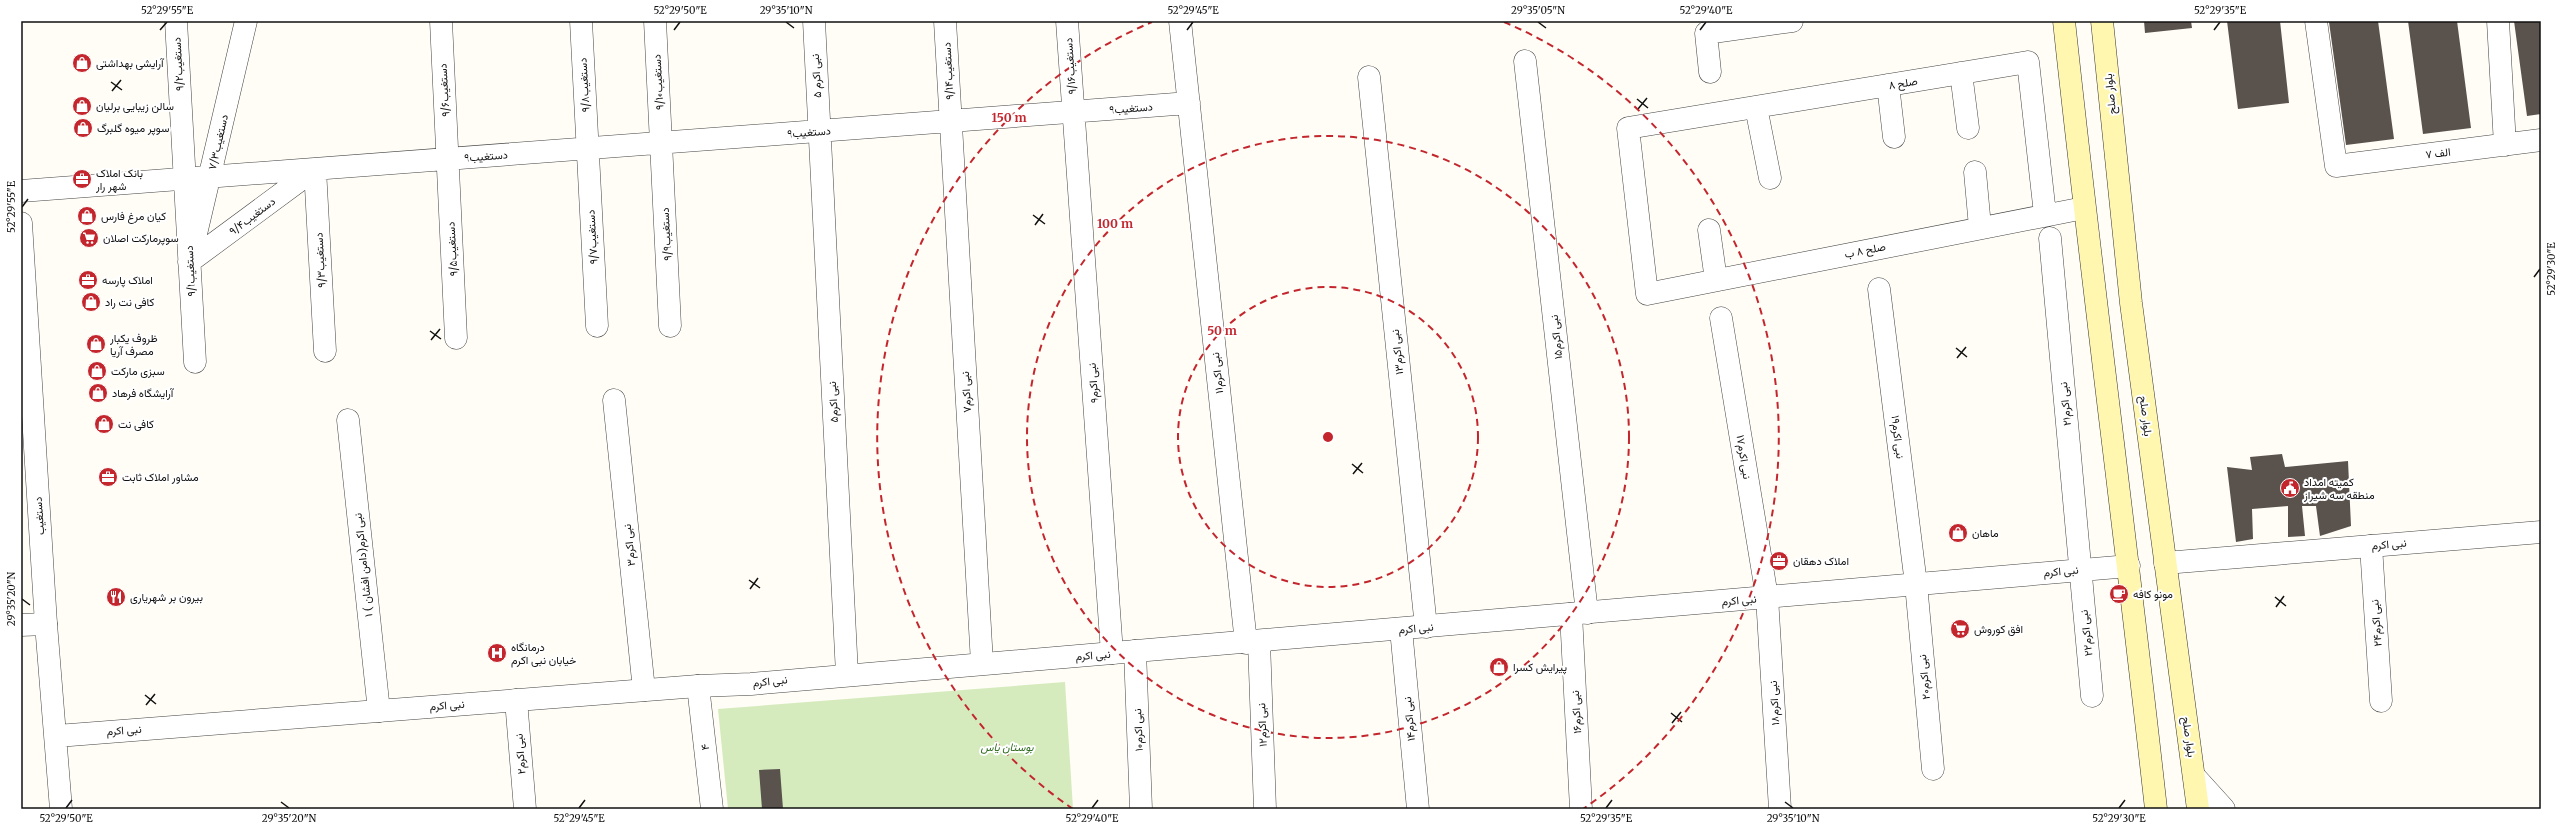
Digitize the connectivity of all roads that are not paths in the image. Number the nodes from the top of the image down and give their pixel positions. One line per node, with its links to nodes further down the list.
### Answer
1 (176, 21): 35 (street, دستغیب۹/۲)
2 (246, 21): 44 (street, دستغیب۷/۳)
3 (441, 21): 31 (street, دستغیب۹/۶)
4 (581, 21): 30 (street, دستغیب۹/۸)
5 (655, 21): 28 (street, دستغیب۹/۱۰)
6 (814, 21): 25 (street, نبی اکرم ۵)
7 (945, 21): 23 (street, دستغیب۹/۱۴)
8 (1067, 21): 22 (street, دستغیب۹/۱۶)
9 (1180, 21): 20 (street, نبی اکرم۱۱)
10 (1792, 21): 16 (street)
11 (2064, 21): 37 (main road)
12 (2102, 21): 58 (main road, بلوار صلح)
13 (2316, 21): 29 (street, ۷ الف)
14 (2498, 21): 29 (street)
15 (1525, 60): 63 (street, نبی اکرم۱۵)
16 (1710, 72)
17 (1962, 73): 19 (street, ۸ صلح); 24 (street); 38 (street, ۸ صلح)
18 (1368, 77): 66 (street, نبی اکرم۱۳)
19 (1888, 85): 21 (street, ۸ صلح); 26 (street)
20 (1189, 103): 22 (street, دستغیب۹); 68 (street, نبی اکرم۱۱)
21 (1756, 107): 34 (street); 47 (street, ۸ صلح)
22 (1073, 112): 23 (street, دستغیب۹); 70 (street, نبی اکرم۹)
23 (950, 121): 25 (street, دستغیب۹); 71 (street, نبی اکرم۷)
24 (1968, 128)
25 (819, 131): 28 (street, دستغیب۹); 72 (street, نبی اکرم۵)
26 (1894, 138)
27 (2541, 140): 29 (street, ۷ الف)
28 (661, 143): 30 (street, دستغیب۹); 50 (street, دستغیب۹/۹)
29 (2505, 145)
30 (588, 149): 31 (street, دستغیب۹); 49 (street, دستغیب۹/۷)
31 (448, 159): 32 (street, دستغیب۹); 51 (street, ۹/۵دستغیب)
32 (315, 169): 35 (street, دستغیب۹); 44 (street, دستغیب۹/۴); 52 (street, دستغیب۹/۳)
33 (1975, 172): 40 (street)
34 (1770, 178)
35 (185, 179): 36 (street, دستغیب۹); 44 (street, دستغیب۹/۱)
36 (21, 191)
37 (2084, 208): 38 (street, صلح ۸ ب); 59 (main road)
38 (2045, 214): 40 (street, صلح ۸ ب)
39 (21, 223): 43 (street, دستغیب)
40 (1980, 227): 45 (street, صلح ۸ ب)
41 (1709, 230): 45 (street)
42 (2050, 238): 60 (street, نبی اکرم۲۱)
43 (22, 260): 64 (street, دستغیب)
44 (189, 262): 53 (street, دستغیب۹/۱)
45 (1716, 280): 47 (street, صلح ۸ ب)
46 (1879, 289): 61 (street, نبی اکرم۱۹)
47 (1647, 294)
48 (1721, 318): 62 (street, نبی اکرم۱۷)
49 (597, 326)
50 (670, 326)
51 (456, 338)
52 (324, 351)
53 (195, 362)
54 (614, 400): 74 (street, نبی اکرم۳)
55 (348, 420): 78 (street, ۱ نبی اکرم(دامن افشان ))
56 (2541, 532): 57 (street, نبی اکرم)
57 (2371, 546): 58 (street, نبی اکرم); 77 (street, نبی اکرم۲۴)
58 (2165, 562): 81 (main road, بلوار صلح)
59 (2129, 566): 60 (street, نبی اکرم); 90 (main road)
60 (2079, 570): 61 (street, نبی اکرم); 75 (street, نبی اکرم۲۲)
61 (1916, 584): 62 (street, نبی اکرم); 80 (street, نبی اکرم۲۰)
62 (1768, 597): 63 (street, نبی اکرم); 89 (street, نبی اکرم۱۸)
63 (1579, 614): 66 (street, نبی اکرم); 88 (street, نبی اکرم۱۶)
64 (46, 624): 65 (street); 79 (street, دستغیب)
65 (21, 625)
66 (1426, 627): 67 (street, نبی اکرم)
67 (1400, 629): 68 (street, نبی اکرم); 87 (street, نبی اکرم۱۴)
68 (1252, 642): 69 (street, نبی اکرم); 86 (street, نبی اکرم۱۲)
69 (1135, 652): 70 (street, نبی اکرم); 85 (street, نبی اکرم۱۰)
70 (1112, 653): 71 (street, نبی اکرم)
71 (982, 663): 72 (street, نبی اکرم)
72 (847, 674): 73 (street, نبی اکرم)
73 (698, 686): 74 (street, نبی اکرم); 84 (street, ۴)
74 (644, 690): 76 (street, نبی اکرم)
75 (2092, 696)
76 (516, 700): 78 (street, نبی اکرم); 83 (street, نبی اکرم۲)
77 (2381, 701)
78 (379, 711): 79 (street, نبی اکرم)
79 (56, 736): 82 (street, دستغیب)
80 (1933, 769)
81 (2195, 777): 91 (main road, بلوار صلح); 92 (street)
82 (61, 809)
83 (525, 809)
84 (712, 809)
85 (1141, 809)
86 (1265, 809)
87 (1418, 809)
88 (1581, 809)
89 (1780, 809)
90 (2156, 809)
91 (2198, 809)
92 (2224, 809)

